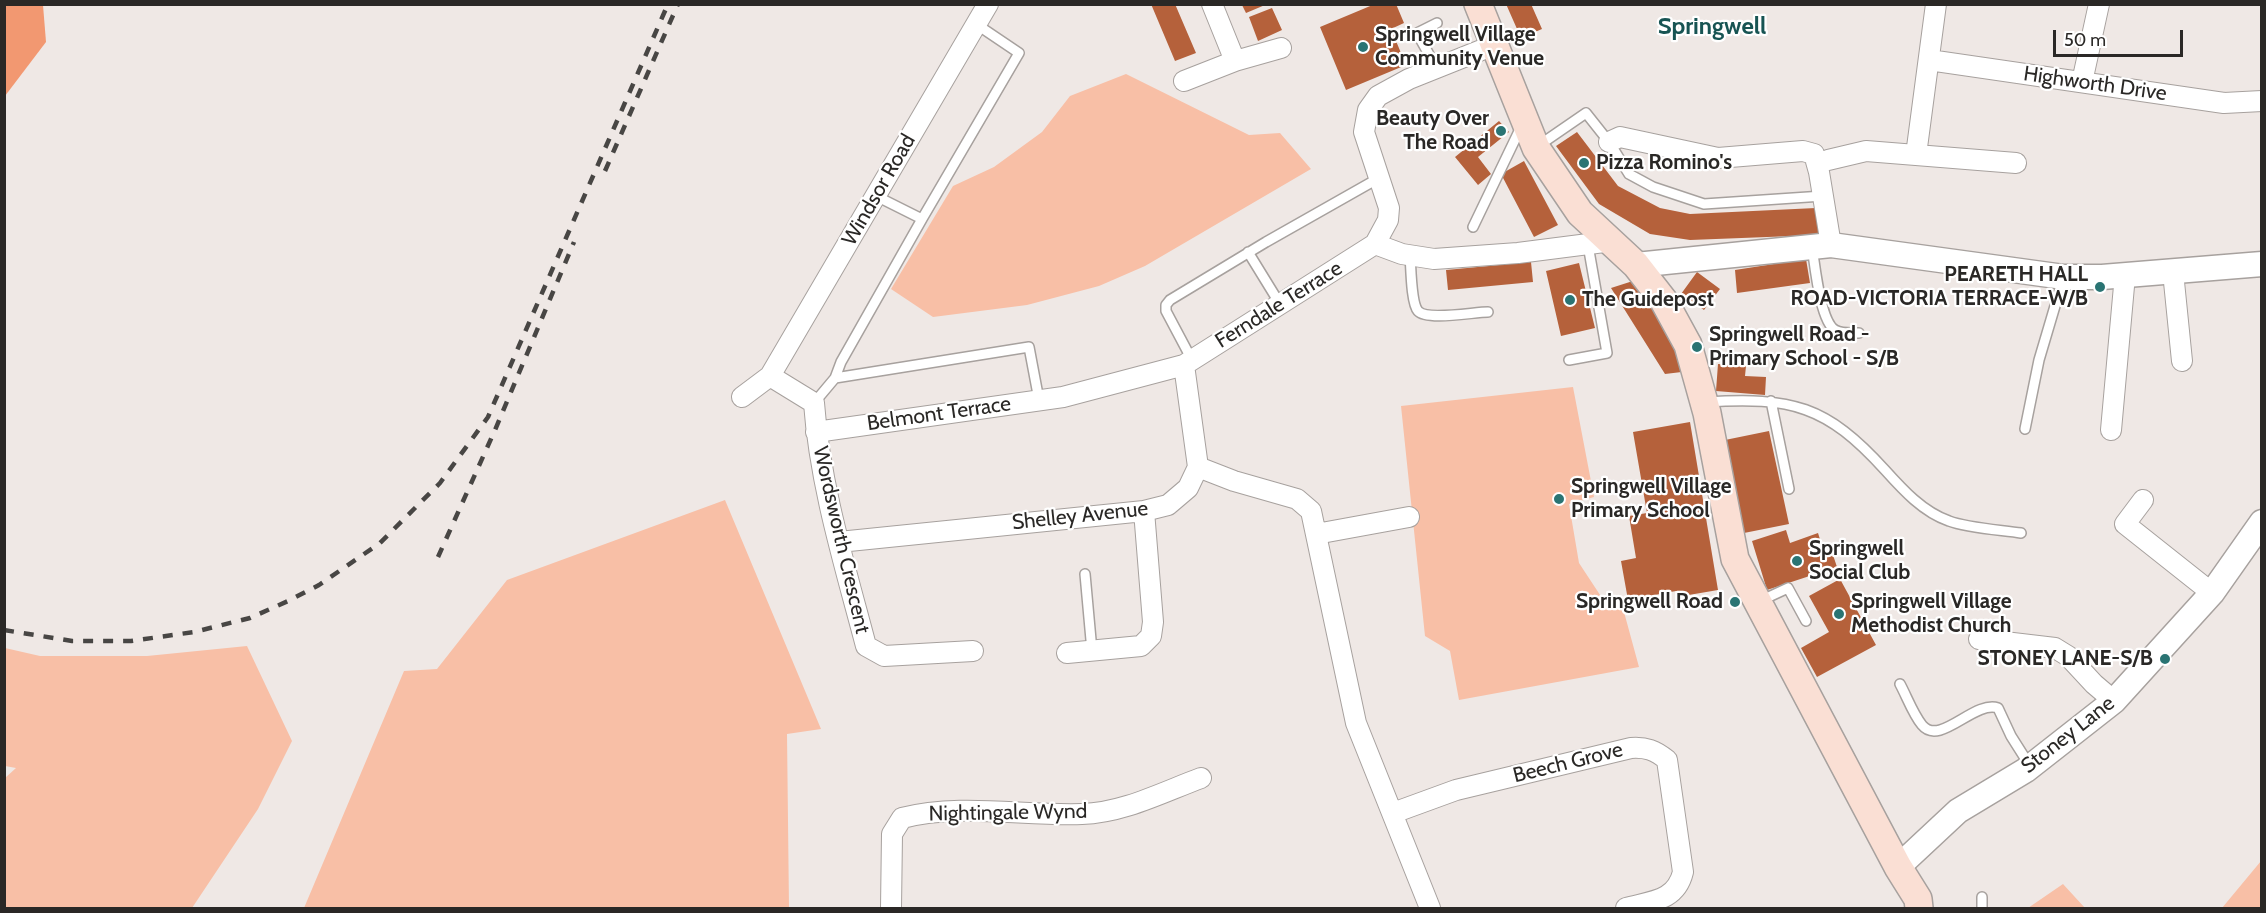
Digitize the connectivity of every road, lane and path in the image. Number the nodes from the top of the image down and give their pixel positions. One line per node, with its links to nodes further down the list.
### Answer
1 (988, 4): 7 (street, Windsor Road)
2 (1212, 4): 11 (street)
3 (1478, 4): 8 (main road)
4 (1936, 4): 10 (street)
5 (2099, 4): 14 (street)
6 (1437, 23): 12 (lane)
7 (976, 24): 23 (street, Windsor Road); 25 (lane)
8 (1494, 45): 12 (street); 16 (main road)
9 (1281, 48): 11 (street)
10 (1929, 60): 14 (street, Highworth Drive); 19 (street)
11 (1234, 61): 13 (street)
12 (1436, 67): 22 (street)
13 (1184, 81)
14 (2082, 82): 15 (street, Highworth Drive)
15 (2262, 101)
16 (1524, 119): 18 (main road); 26 (lane)
17 (1609, 142): 18 (lane); 24 (lane); 24 (street)
18 (1536, 148): 27 (main road)
19 (1916, 155): 20 (street); 21 (street)
20 (1828, 160)
21 (2016, 164)
22 (1379, 178): 28 (street); 30 (lane)
23 (876, 196): 25 (lane); 43 (street, Windsor Road)
24 (1823, 196): 29 (street)
25 (922, 219): 44 (lane)
26 (1473, 227)
27 (1600, 243): 31 (street); 33 (main road); 40 (lane)
28 (1375, 244): 31 (street); 37 (street, Ferndale Terrace)
29 (1821, 246): 33 (street); 36 (street); 39 (lane)
30 (1248, 252): 37 (lane); 42 (lane)
31 (1410, 255): 38 (lane)
32 (2262, 264): 34 (street)
33 (1636, 265): 49 (main road)
34 (2173, 272): 35 (street); 41 (street)
35 (2125, 275): 36 (street); 52 (street)
36 (2064, 277): 51 (lane)
37 (1280, 304): 42 (street, Ferndale Terrace)
38 (1488, 312)
39 (1859, 333)
40 (1569, 360)
41 (2182, 361)
42 (1188, 362): 45 (street, Ferndale Terrace); 54 (street)
43 (770, 376): 46 (street, Windsor Road); 50 (street)
44 (835, 378): 47 (lane); 50 (lane)
45 (1063, 396): 47 (street, Belmont Terrace)
46 (742, 397)
47 (1040, 400): 53 (street, Belmont Terrace)
48 (1772, 401): 49 (lane); 55 (lane); 60 (lane)
49 (1704, 402): 65 (main road)
50 (814, 404): 53 (street)
51 (2025, 429)
52 (2110, 430)
53 (816, 432): 62 (street, Wordsworth Crescent)
54 (1198, 467): 57 (street, Shelley Avenue); 61 (street)
55 (1789, 489)
56 (2143, 500): 64 (street)
57 (1143, 511): 62 (street, Shelley Avenue); 69 (street)
58 (1409, 517): 61 (street)
59 (2262, 522): 64 (street, Stoney Lane)
60 (2021, 533)
61 (1316, 534): 75 (street)
62 (839, 542): 68 (street, Wordsworth Crescent)
63 (1084, 574): 69 (lane)
64 (2212, 593): 72 (street, Stoney Lane)
65 (1758, 602): 66 (lane); 76 (main road)
66 (1806, 621)
67 (1979, 639): 72 (street)
68 (973, 651)
69 (1092, 651): 70 (street)
70 (1067, 653)
71 (1900, 684): 73 (lane)
72 (2114, 701): 73 (street, Stoney Lane)
73 (2030, 766): 76 (street, Stoney Lane)
74 (1201, 778): 78 (street, Nightingale Wynd)
75 (1393, 813): 79 (street); 80 (street, Beech Grove)
76 (1898, 867): 81 (main road)
77 (1982, 897): 82 (lane)
78 (891, 909)
79 (1430, 909)
80 (1626, 909)
81 (1919, 909)
82 (1982, 909)

